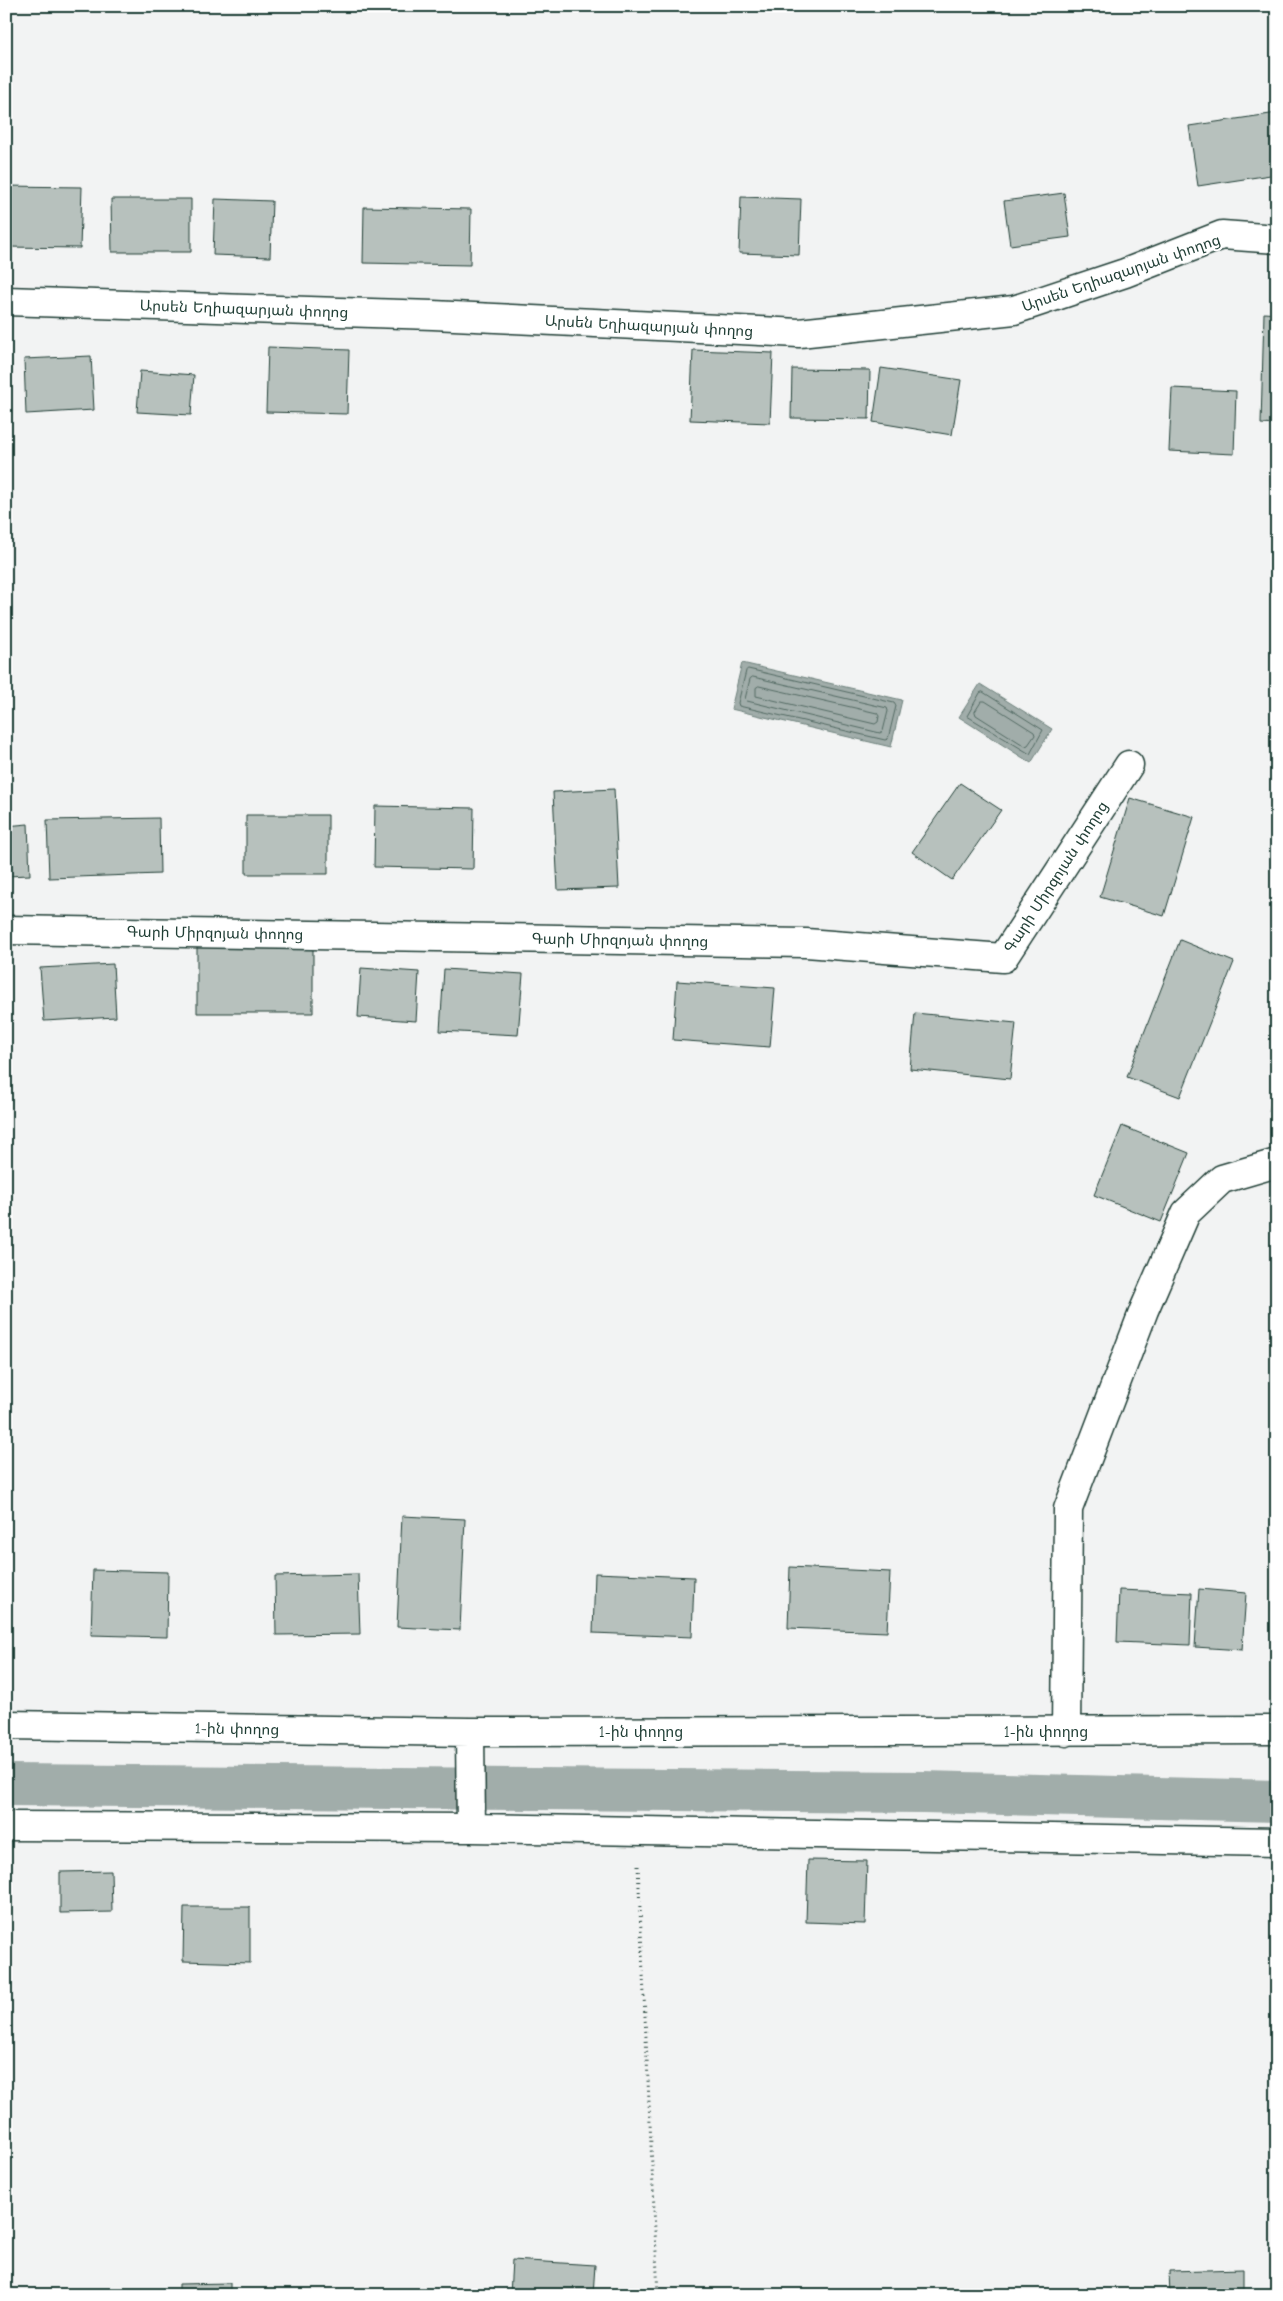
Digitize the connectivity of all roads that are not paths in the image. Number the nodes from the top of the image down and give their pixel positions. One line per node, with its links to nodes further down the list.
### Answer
1 (1277, 238): 2 (street, Արսեն Եղիազարյան փողոց)
2 (6, 300)
3 (1129, 764): 4 (street, Գարի Միրզոյան փողոց)
4 (6, 930)
5 (1277, 1163): 9 (street)
6 (6, 1725): 8 (street, 1-ին փողոց)
7 (1277, 1730): 9 (street, 1-ին փողոց)
8 (470, 1732): 9 (street, 1-ին փողոց); 11 (street)
9 (1066, 1732)
10 (6, 1826): 11 (street)
11 (471, 1828): 12 (street)
12 (1277, 1842)

